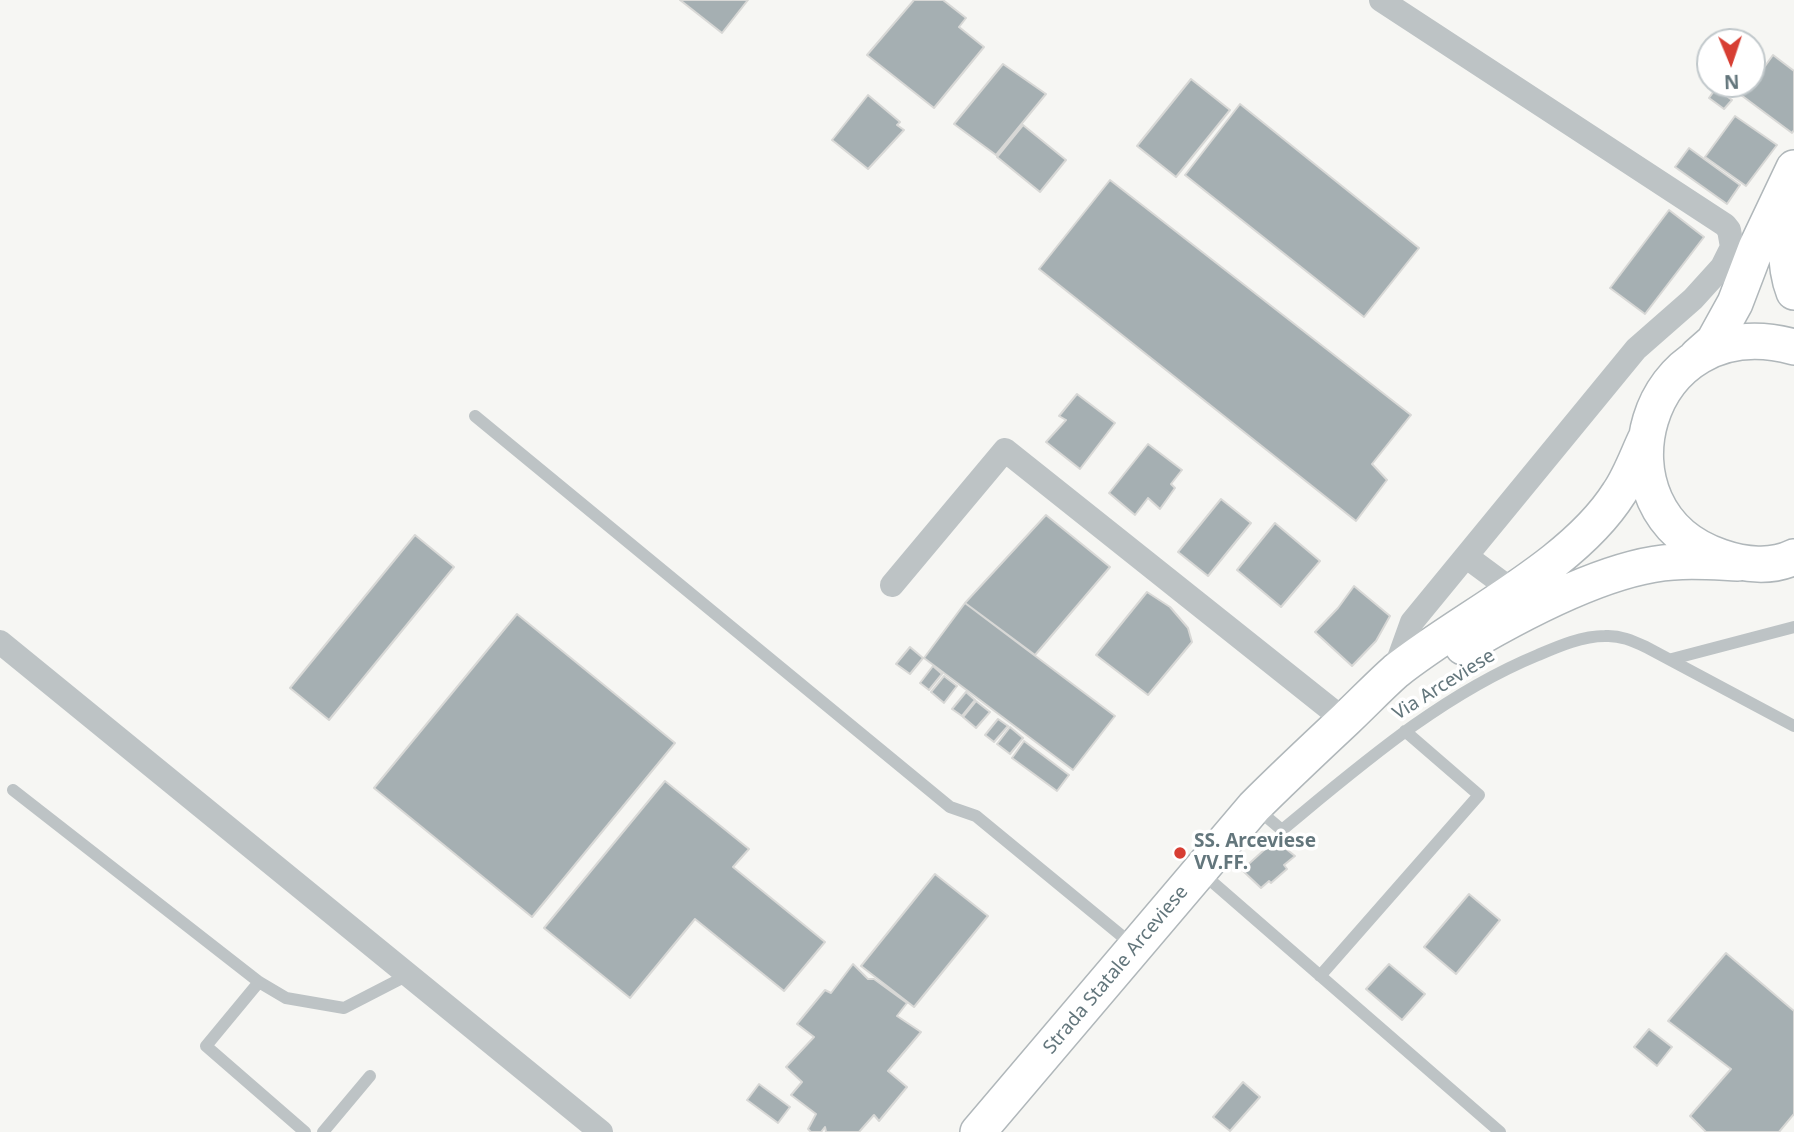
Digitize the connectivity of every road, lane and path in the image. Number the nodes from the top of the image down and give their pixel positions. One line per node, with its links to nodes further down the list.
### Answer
1 (1381, 0): 8 (street)
2 (1794, 169): 3 (main road); 5 (main road)
3 (1794, 292)
4 (1794, 347): 5 (main road)
5 (1680, 370): 7 (main road)
6 (475, 416): 23 (lane)
7 (1645, 440): 10 (main road); 12 (main road)
8 (1467, 556): 12 (street); 16 (street)
9 (1792, 559): 10 (main road)
10 (1738, 563): 12 (main road)
11 (892, 585): 17 (street)
12 (1524, 599): 16 (main road); 17 (main road)
13 (1794, 627): 15 (lane)
14 (0, 642): 24 (street)
15 (1672, 659): 18 (lane, Via Arceviese); 19 (lane, Via Arceviese)
16 (1394, 673): 17 (main road)
17 (1344, 720): 21 (main road, Strada Statale Arceviese)
18 (1794, 726)
19 (1405, 731): 21 (lane, Via Arceviese); 25 (lane)
20 (13, 790): 26 (lane)
21 (1254, 807): 22 (main road, Strada Statale Arceviese)
22 (1200, 871): 23 (main road, Strada Statale Arceviese); 25 (lane)
23 (1135, 947): 31 (main road, Strada Statale Arceviese)
24 (408, 975): 26 (lane); 30 (street)
25 (1320, 976): 32 (lane)
26 (259, 982): 28 (lane)
27 (370, 1076): 29 (lane)
28 (305, 1132)
29 (323, 1132)
30 (601, 1132)
31 (978, 1132)
32 (1500, 1132)

